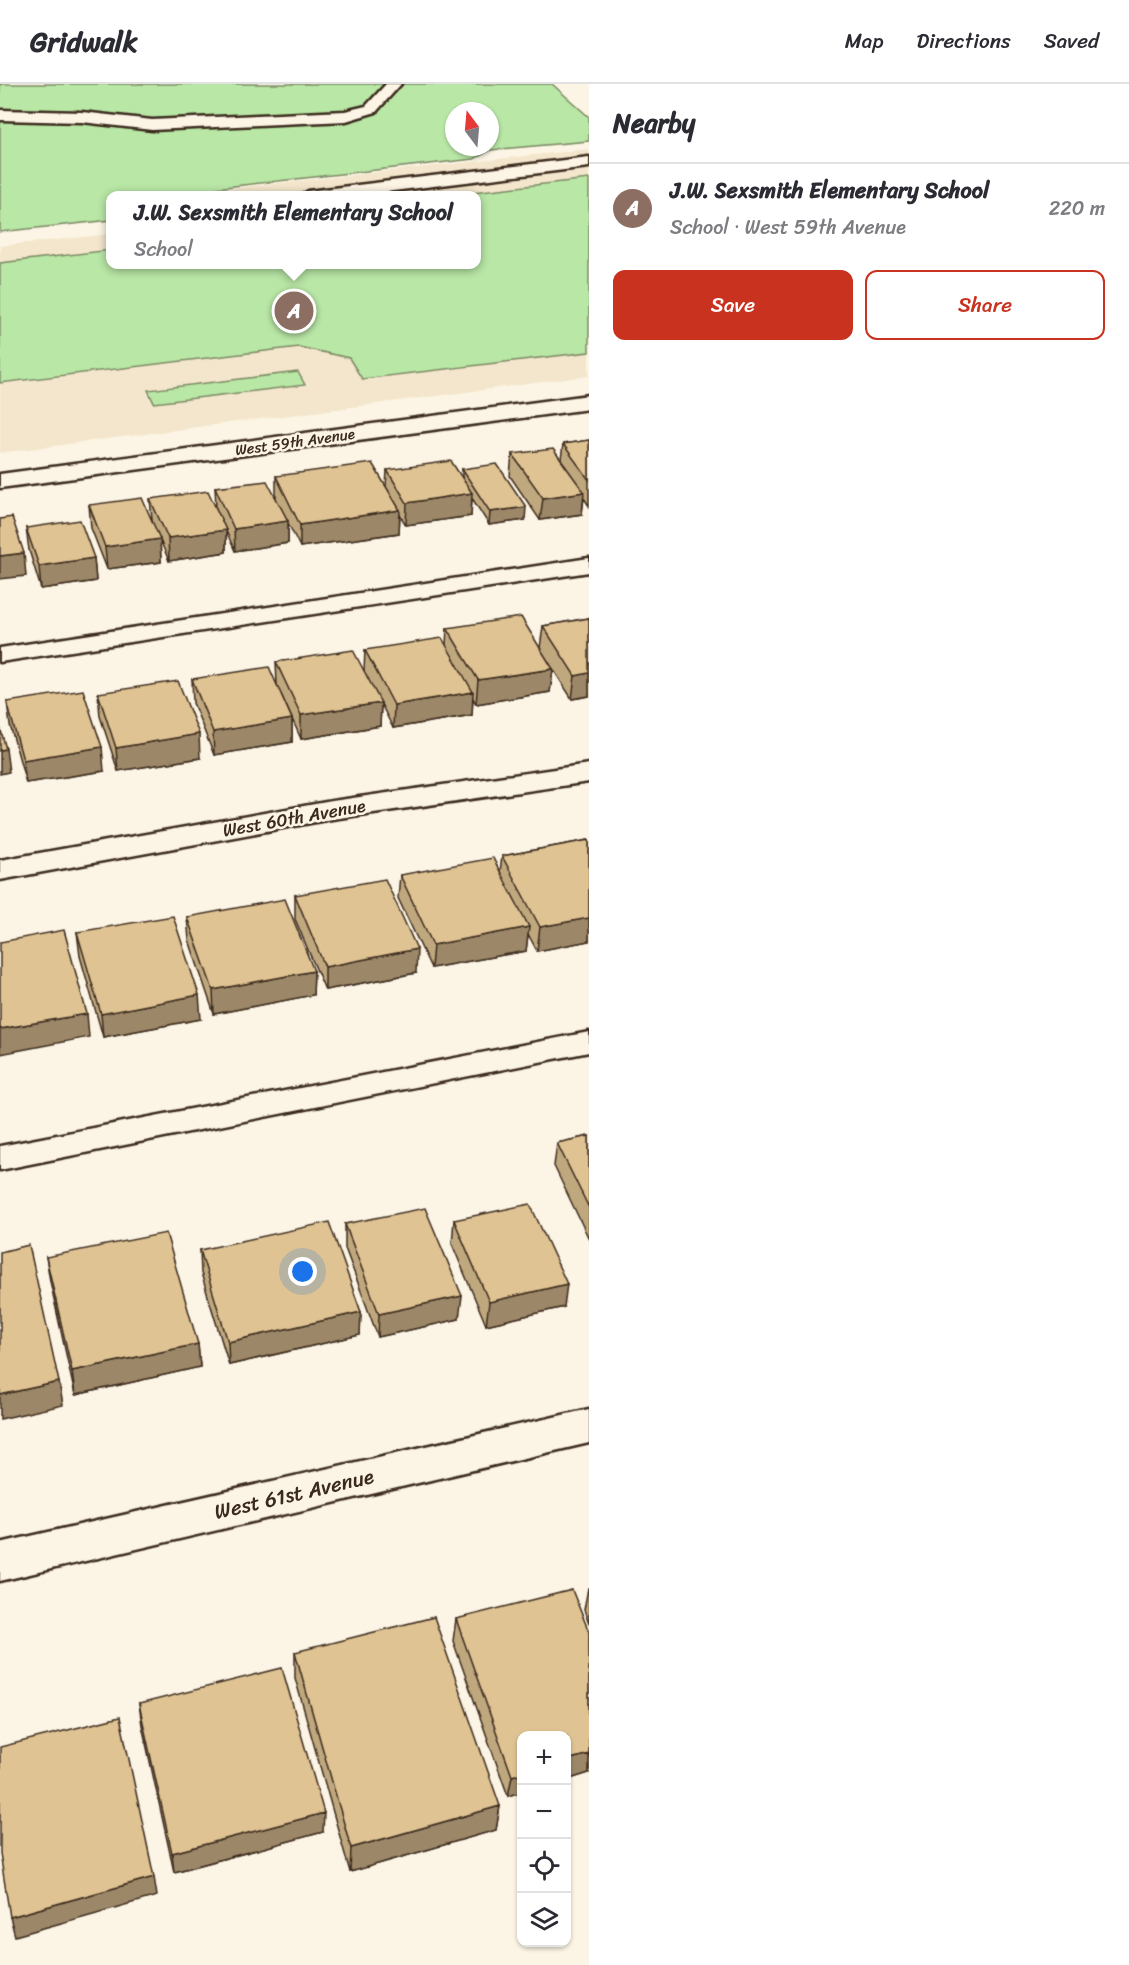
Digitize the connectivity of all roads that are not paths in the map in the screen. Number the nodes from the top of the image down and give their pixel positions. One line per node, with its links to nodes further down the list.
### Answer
1 (394, 84): 2 (lane)
2 (0, 115)
3 (589, 162): 4 (lane)
4 (342, 191)
5 (589, 402): 6 (street, West 59th Avenue)
6 (0, 481)
7 (589, 565): 8 (lane)
8 (0, 655)
9 (589, 773): 10 (street, West 60th Avenue)
10 (0, 870)
11 (589, 1042): 12 (lane)
12 (0, 1158)
13 (589, 1426): 14 (street, West 61st Avenue)
14 (0, 1562)

